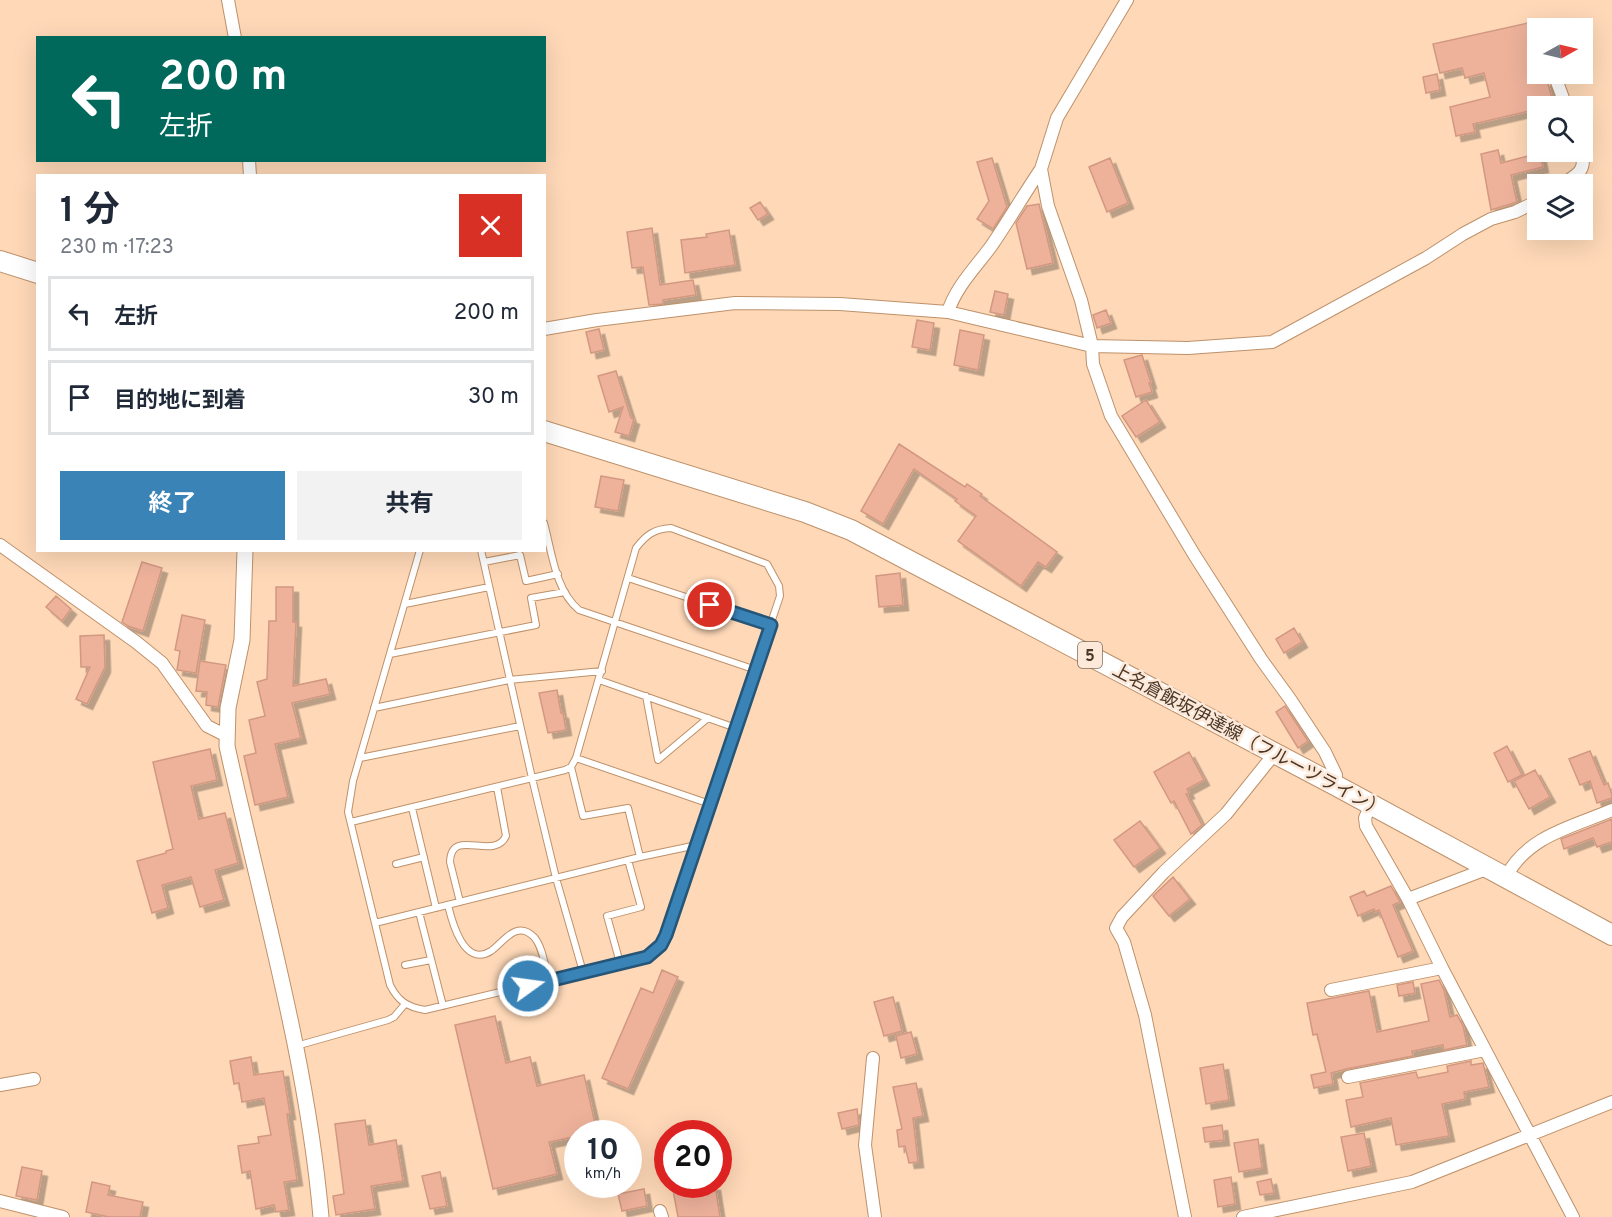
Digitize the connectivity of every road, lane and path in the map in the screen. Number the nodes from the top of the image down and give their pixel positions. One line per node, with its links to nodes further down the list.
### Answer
1 (228, 0): 3 (street)
2 (1127, 0): 4 (street)
3 (235, 36)
4 (1041, 169): 8 (street); 10 (street)
5 (1527, 206): 10 (street)
6 (0, 261): 7 (main road)
7 (36, 272)
8 (948, 312): 9 (street); 10 (street)
9 (546, 329)
10 (1092, 346): 42 (street)
11 (546, 432): 37 (main road, 上名倉飯坂伊達線（フルーツライン） / 5)
12 (546, 530): 18 (lane)
13 (0, 545): 36 (street)
14 (245, 552): 36 (street)
15 (419, 552): 22 (lane)
16 (482, 552): 17 (lane)
17 (484, 562): 18 (lane); 20 (lane)
18 (558, 574): 21 (lane)
19 (628, 578): 23 (lane); 24 (lane); 24 (lane)
20 (489, 587): 22 (lane); 25 (lane)
21 (564, 592): 23 (lane); 25 (lane)
22 (405, 604): 26 (lane)
23 (616, 621): 27 (lane); 28 (lane)
24 (771, 625): 27 (lane)
25 (499, 632): 26 (lane); 29 (lane)
26 (390, 654): 32 (lane)
27 (756, 670): 35 (lane)
28 (602, 671): 29 (lane); 30 (lane)
29 (509, 680): 32 (lane); 34 (lane)
30 (599, 680): 31 (lane); 39 (lane)
31 (646, 696): 33 (lane); 33 (lane)
32 (374, 708): 38 (lane)
33 (708, 718): 35 (lane)
34 (520, 726): 38 (lane); 41 (lane)
35 (736, 728): 44 (lane)
36 (227, 736): 72 (street)
37 (1275, 753): 42 (main road, 上名倉飯坂伊達線（フルーツライン） / 5); 84 (street)
38 (360, 758): 48 (lane)
39 (576, 758): 40 (lane); 44 (lane)
40 (571, 767): 41 (lane); 51 (lane)
41 (532, 778): 43 (lane); 55 (lane)
42 (1335, 785): 45 (main road, 上名倉飯坂伊達線（フルーツライン） / 5)
43 (497, 787): 46 (lane); 57 (lane)
44 (711, 804): 49 (lane)
45 (1371, 804): 54 (main road, 上名倉飯坂伊達線（フルーツライン） / 5); 56 (street)
46 (412, 808): 48 (lane); 50 (lane)
47 (1612, 810): 54 (street)
48 (351, 822): 61 (lane)
49 (697, 845): 51 (lane); 64 (lane)
50 (424, 857): 53 (lane); 59 (lane)
51 (640, 857): 52 (lane)
52 (628, 860): 55 (lane); 64 (lane)
53 (396, 864)
54 (1498, 873): 56 (street); 62 (main road, 上名倉飯坂伊達線（フルーツライン） / 5)
55 (556, 878): 57 (lane); 67 (lane)
56 (1408, 899): 66 (street)
57 (460, 902): 58 (lane)
58 (448, 905): 59 (lane); 68 (lane)
59 (436, 908): 60 (lane)
60 (419, 912): 61 (lane); 63 (lane)
61 (375, 923): 70 (lane)
62 (1612, 935)
63 (431, 960): 65 (lane); 71 (lane)
64 (620, 963): 67 (lane)
65 (405, 965)
66 (1442, 968): 69 (street); 73 (street)
67 (584, 972): 68 (lane)
68 (549, 981): 71 (lane)
69 (1331, 990)
70 (405, 1004): 71 (lane); 72 (lane)
71 (443, 1006)
72 (295, 1046): 82 (street)
73 (1485, 1050): 75 (street); 79 (street)
74 (873, 1058): 83 (street)
75 (1348, 1077)
76 (34, 1079): 77 (street)
77 (0, 1085)
78 (1612, 1101): 79 (street)
79 (1530, 1136): 85 (street); 86 (street)
80 (0, 1201): 81 (street)
81 (63, 1217)
82 (321, 1217)
83 (875, 1217)
84 (1185, 1217)
85 (1243, 1217)
86 (1573, 1217)

